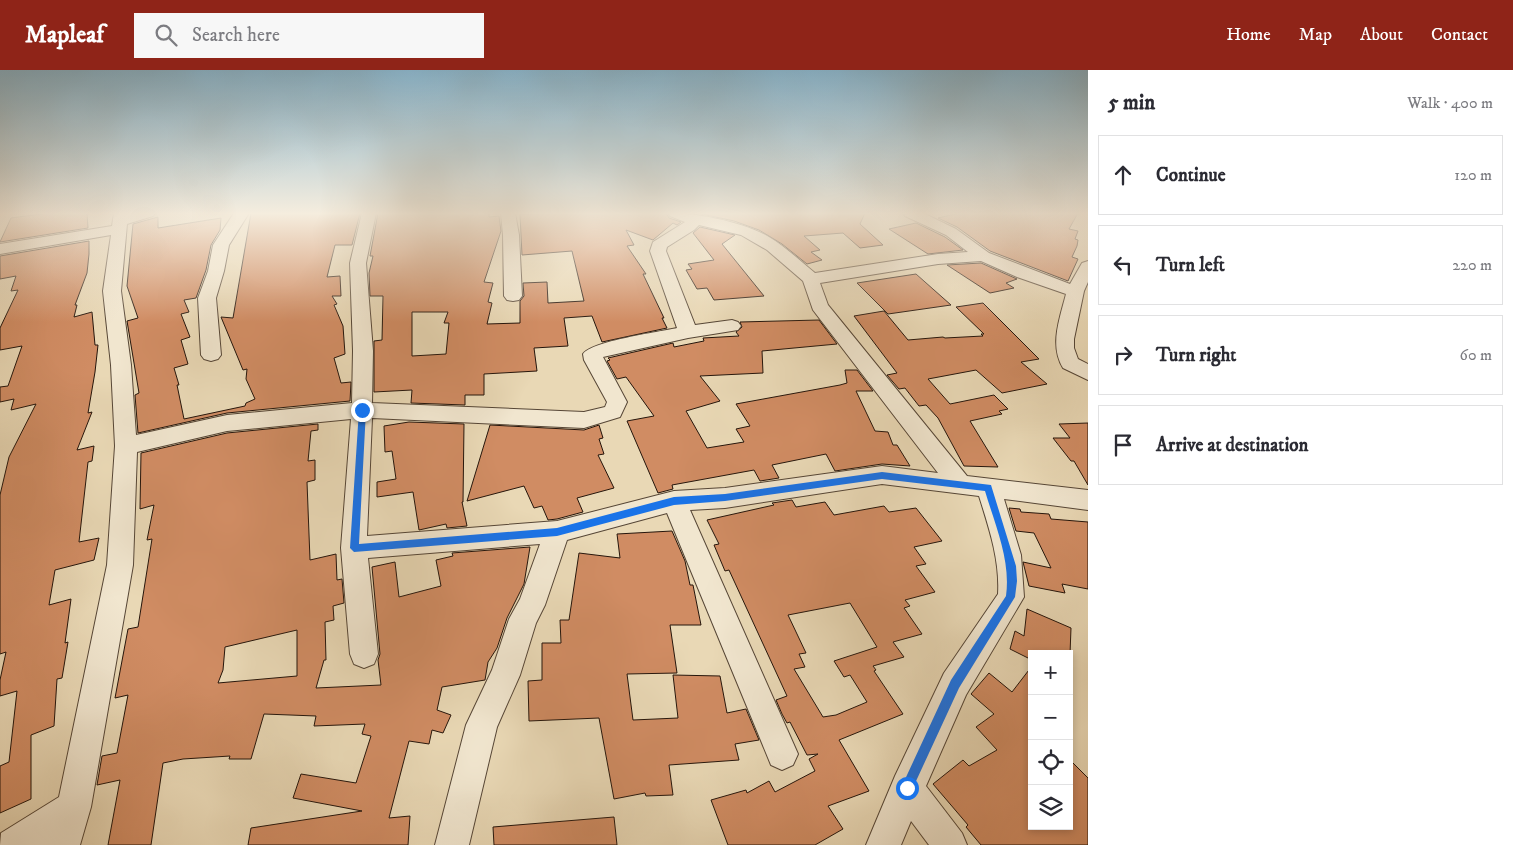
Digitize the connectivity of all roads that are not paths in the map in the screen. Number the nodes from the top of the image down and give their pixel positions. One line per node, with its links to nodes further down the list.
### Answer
1 (117, 249): 18 (street)
2 (220, 249): 15 (street)
3 (361, 249): 17 (street)
4 (511, 249): 12 (street)
5 (658, 249): 14 (street)
6 (776, 249): 10 (street)
7 (974, 249): 8 (street)
8 (983, 256): 10 (street); 11 (street)
9 (1088, 266): 11 (street)
10 (811, 278): 19 (street)
11 (1075, 292): 16 (street)
12 (513, 296)
13 (732, 326): 14 (street)
14 (688, 332): 17 (street)
15 (210, 355)
16 (1088, 373)
17 (362, 410): 18 (street); 24 (street)
18 (126, 446): 28 (street)
19 (960, 484): 20 (street); 22 (street)
20 (988, 488): 21 (street); 27 (street)
21 (1088, 500)
22 (674, 501): 23 (street); 26 (street)
23 (557, 532): 24 (street); 31 (street)
24 (354, 548): 25 (street)
25 (364, 654)
26 (782, 754)
27 (907, 788): 32 (street); 33 (street)
28 (74, 807): 29 (street); 30 (street)
29 (13, 845)
30 (63, 845)
31 (452, 845)
32 (883, 845)
33 (950, 845)

